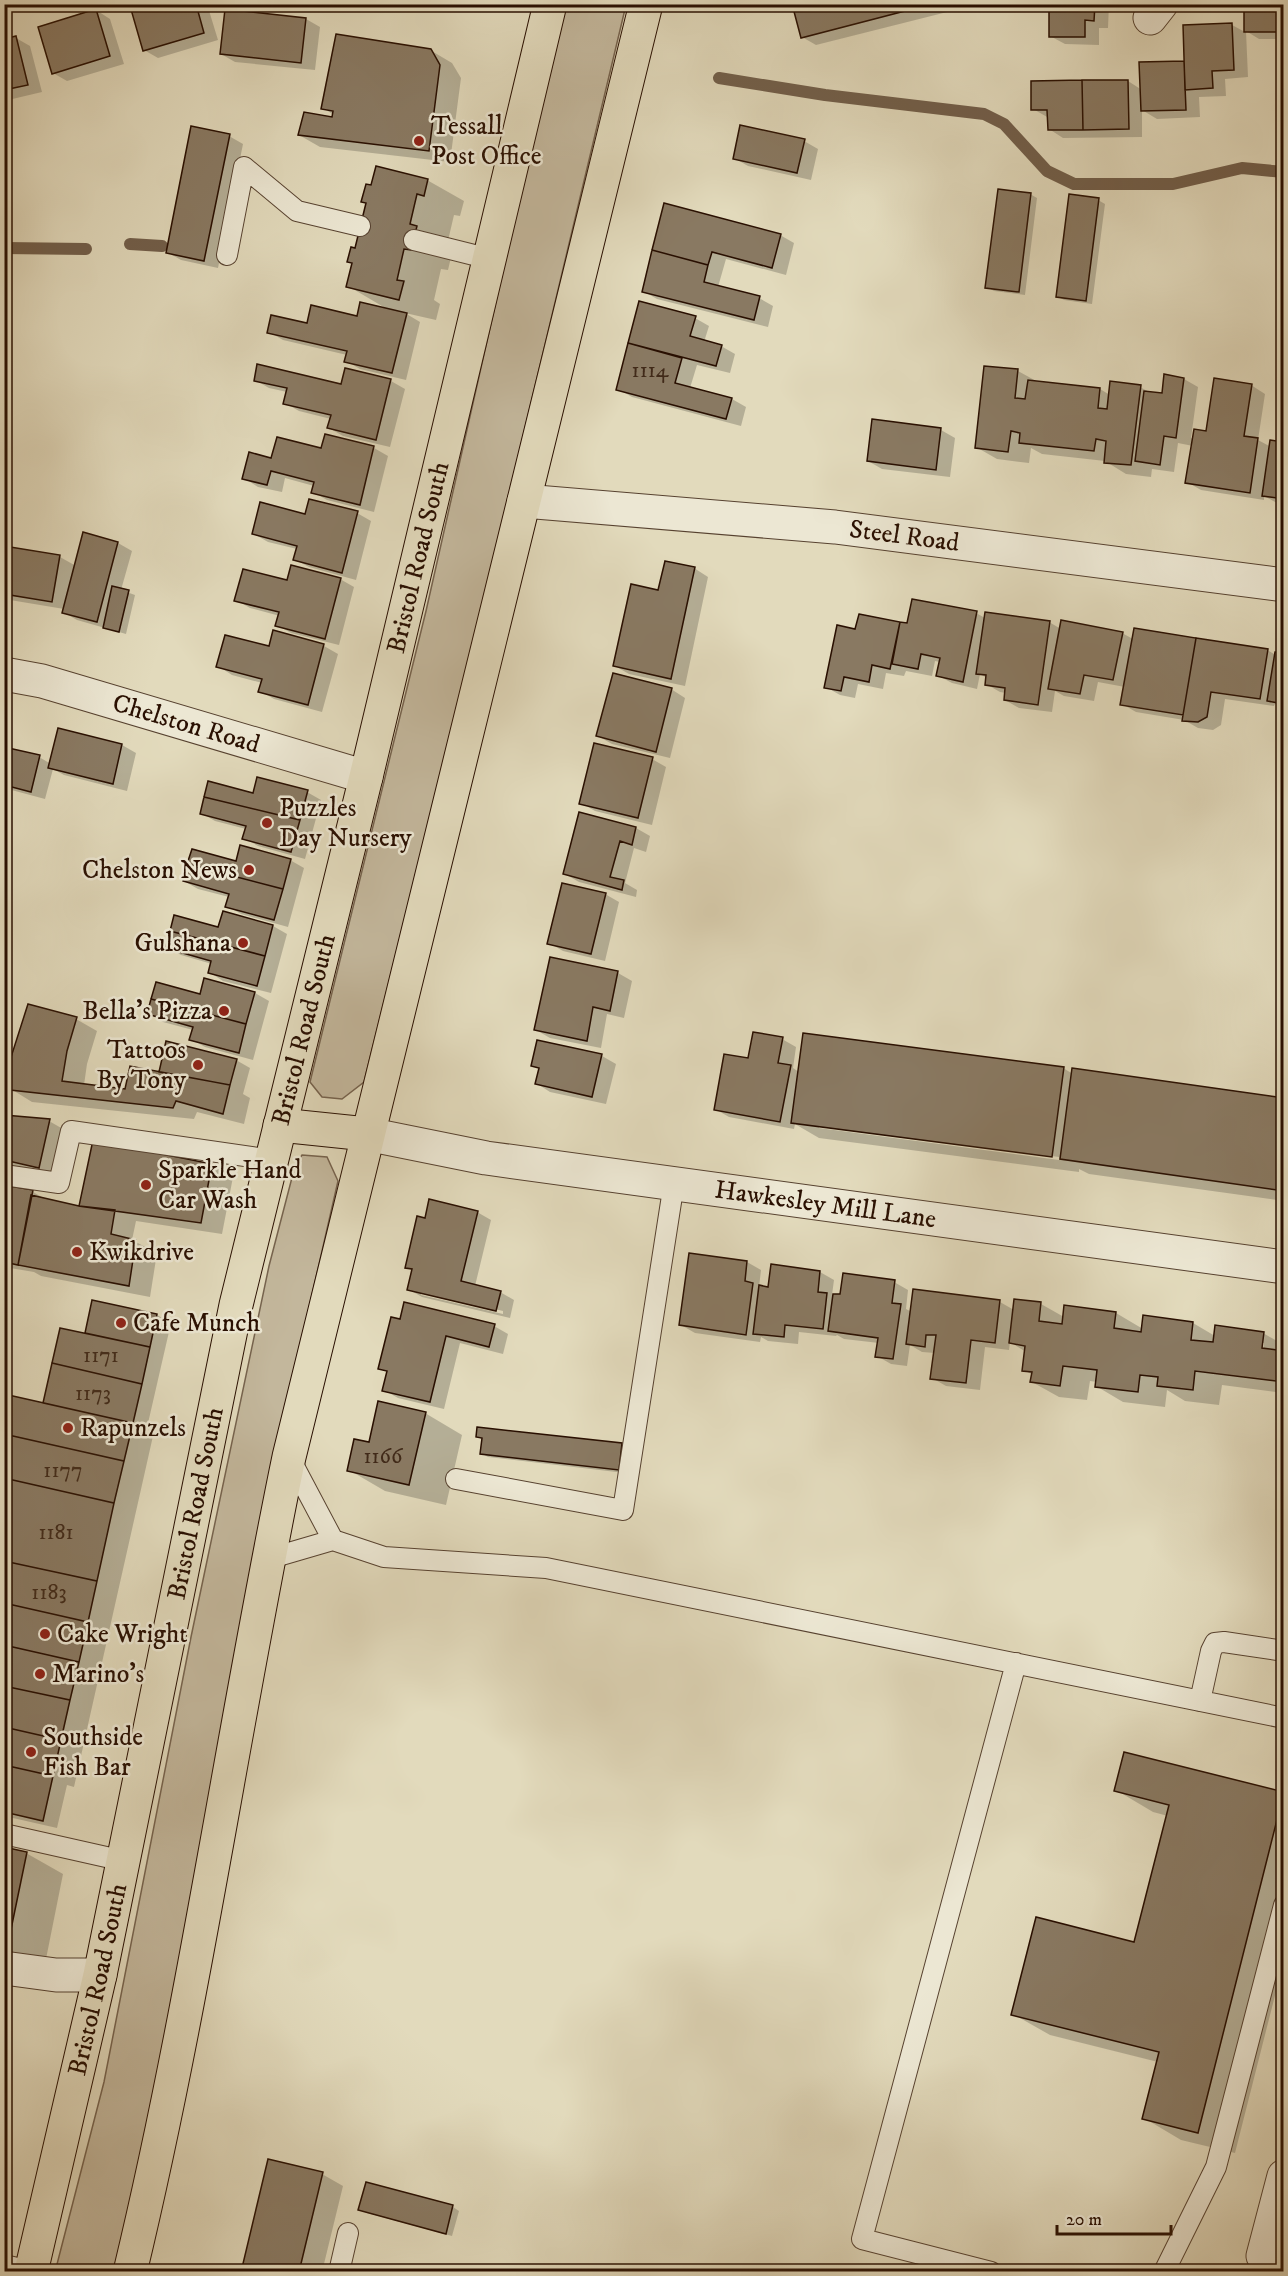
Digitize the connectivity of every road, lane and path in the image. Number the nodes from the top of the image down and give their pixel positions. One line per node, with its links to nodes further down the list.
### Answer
1 (550, 4): 6 (highway, Bristol Road South)
2 (646, 4): 7 (highway)
3 (360, 226): 5 (lane)
4 (414, 240): 6 (lane)
5 (227, 255)
6 (490, 259): 10 (highway, Bristol Road South)
7 (524, 501): 8 (street, Steel Road); 12 (highway)
8 (1284, 585)
9 (4, 674): 10 (street, Chelston Road)
10 (366, 777): 11 (highway, Bristol Road South)
11 (280, 1125): 12 (highway); 13 (highway, Bristol Road South)
12 (367, 1134): 15 (street, Hawkesley Mill Lane); 17 (highway)
13 (272, 1160): 14 (lane); 26 (highway, Bristol Road South)
14 (4, 1175)
15 (674, 1183): 16 (street, Hawkesley Mill Lane); 18 (lane)
16 (1284, 1267)
17 (289, 1457): 19 (lane); 20 (highway)
18 (456, 1479)
19 (333, 1540): 20 (lane); 22 (lane)
20 (268, 1559): 34 (highway)
21 (1284, 1652): 23 (lane)
22 (1016, 1664): 23 (lane); 36 (lane)
23 (1200, 1701): 24 (lane)
24 (1284, 1718)
25 (4, 1834): 26 (lane)
26 (124, 1861): 29 (highway, Bristol Road South)
27 (1284, 1905): 37 (lane)
28 (4, 1968): 29 (street)
29 (100, 1976): 33 (highway, Bristol Road South)
30 (1281, 2197): 32 (street)
31 (348, 2233): 35 (lane)
32 (1263, 2256)
33 (22, 2269)
34 (130, 2271)
35 (339, 2271)
36 (991, 2271)
37 (1164, 2271)

